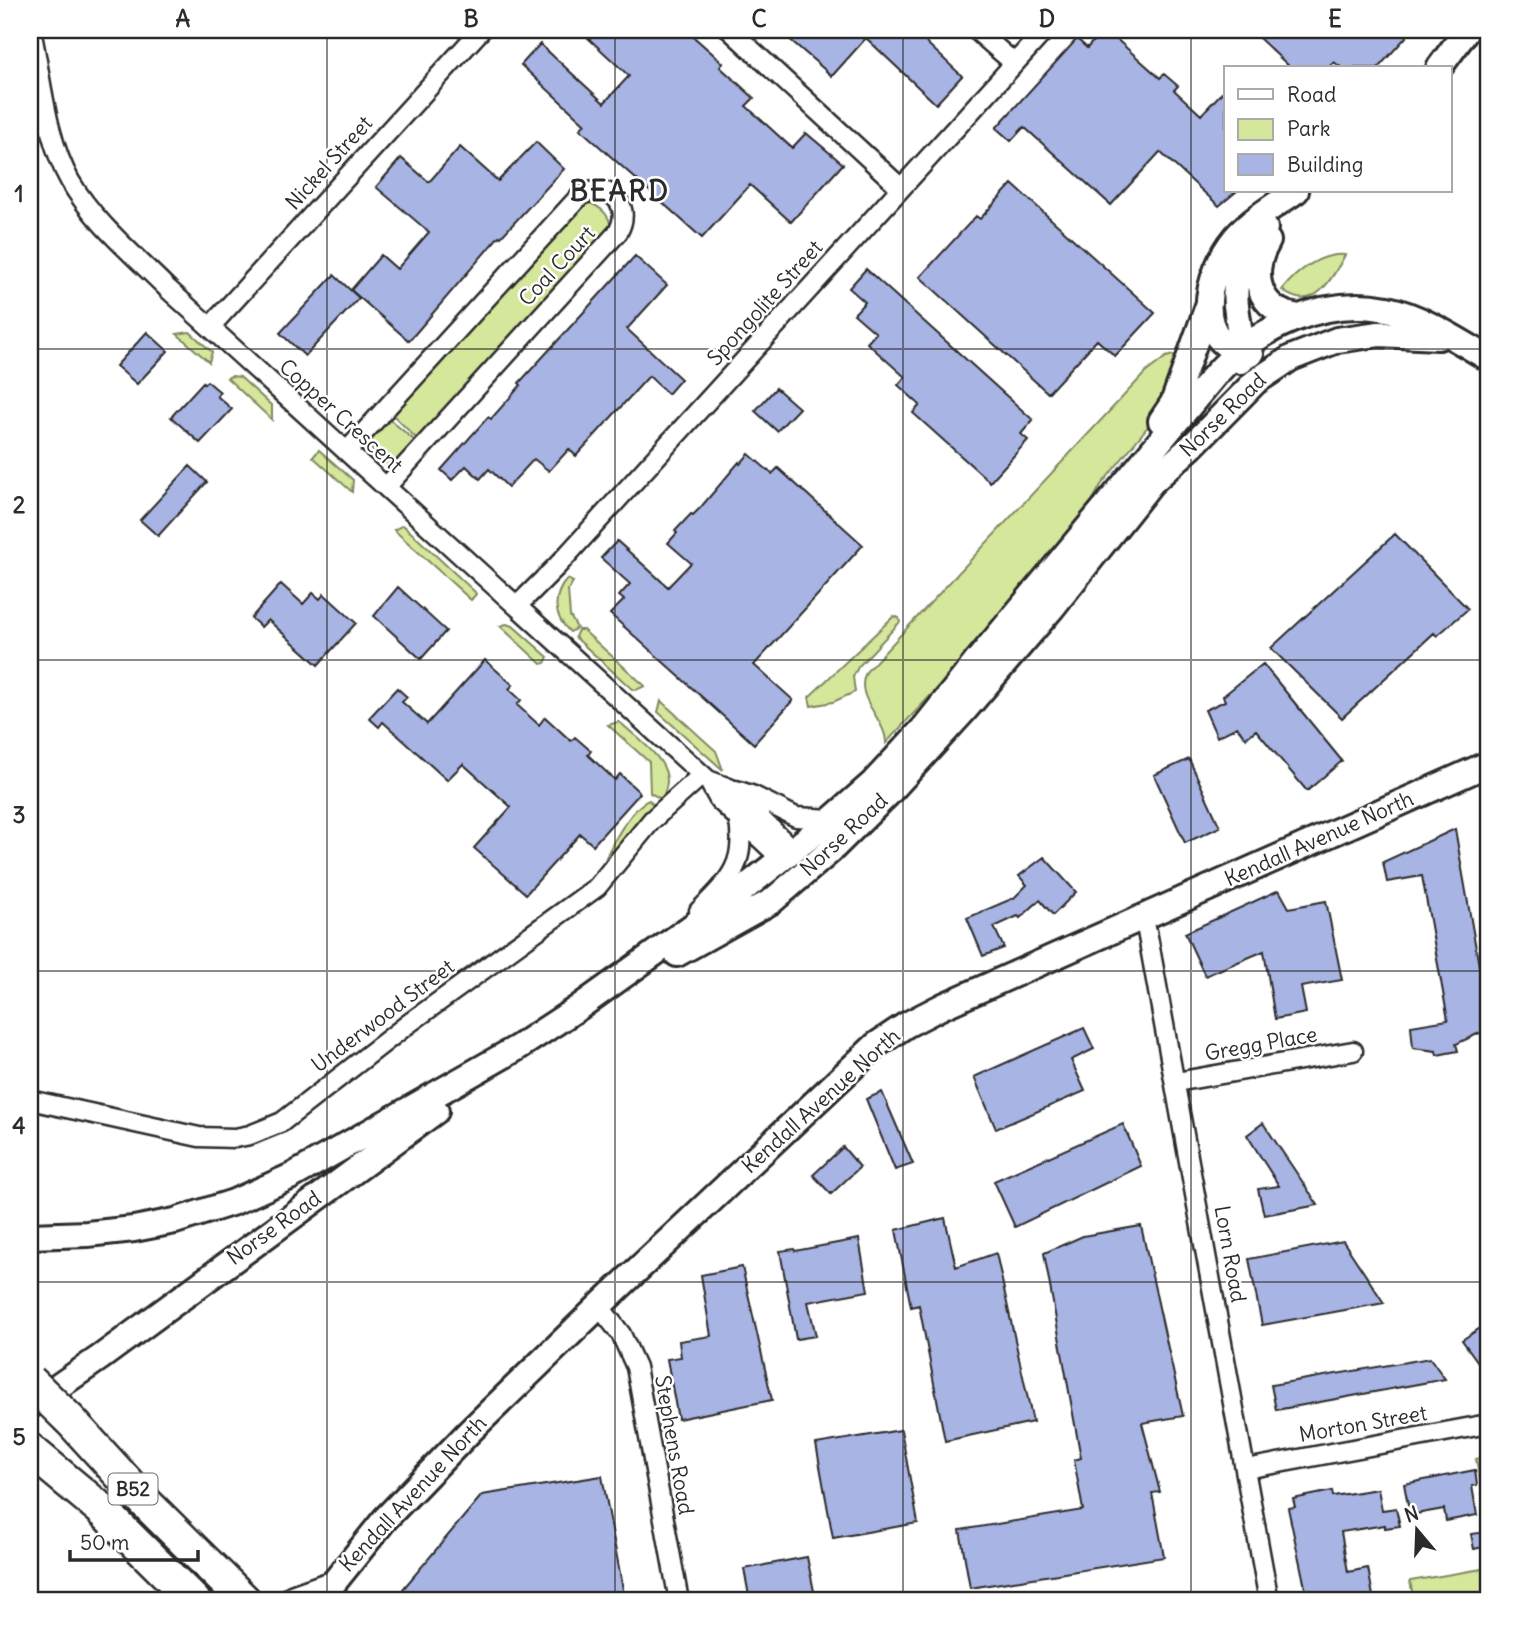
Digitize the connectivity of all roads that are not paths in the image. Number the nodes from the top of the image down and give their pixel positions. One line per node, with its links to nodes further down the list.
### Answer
1 (31, 30): 8 (street, Copper Crescent)
2 (481, 30): 14 (street, Nickel Street)
3 (730, 30): 10 (street)
4 (976, 30): 7 (street)
5 (1045, 30): 7 (street, Spongolite Street)
6 (1467, 30): 9 (main road)
7 (1014, 63): 10 (street, Spongolite Street)
8 (34, 65): 14 (street, Copper Crescent)
9 (1440, 66)
10 (901, 188): 22 (street, Spongolite Street)
11 (1301, 194): 12 (main road); 13 (main road); 17 (main road)
12 (1210, 299): 17 (main road); 21 (main road)
13 (1299, 317): 16 (main road, Norse Road); 17 (main road, Norse Road)
14 (210, 327): 18 (street, Copper Crescent)
15 (1403, 334): 16 (main road, Norse Road); 17 (main road); 19 (main road, Norse Road)
16 (1473, 349)
17 (1241, 351): 19 (main road); 21 (main road, Norse Road)
18 (347, 451): 20 (street, Copper Crescent); 20 (street, Coal Court)
19 (1152, 482): 28 (main road, Norse Road)
20 (386, 487): 22 (street, Copper Crescent)
21 (1089, 529): 27 (main road, Norse Road)
22 (517, 606): 24 (street, Copper Crescent)
23 (1488, 764): 29 (main road, Kendall Avenue North)
24 (705, 777): 25 (street, Copper Crescent); 26 (street, Copper Crescent); 35 (street, Underwood Street)
25 (729, 788): 27 (street); 28 (street, Copper Crescent)
26 (738, 817): 28 (street, Copper Crescent); 30 (street)
27 (832, 820): 28 (main road, Norse Road)
28 (797, 864): 30 (main road, Norse Road); 31 (main road, Norse Road)
29 (1142, 917): 34 (street, Lorn Road); 37 (main road, Kendall Avenue North)
30 (670, 942): 31 (main road, Norse Road)
31 (578, 1008): 32 (main road, Norse Road)
32 (517, 1048): 36 (main road, Norse Road); 39 (main road, Norse Road)
33 (1353, 1051): 34 (street, Gregg Place)
34 (1176, 1082): 42 (street, Lorn Road)
35 (30, 1100)
36 (30, 1236)
37 (599, 1306): 44 (main road, Kendall Avenue North); 47 (street, Stephens Road)
38 (30, 1381): 45 (highway, B52, bridge)
39 (30, 1406)
40 (1488, 1424): 42 (street, Morton Street)
41 (35, 1453): 43 (highway, B52)
42 (1246, 1469): 48 (street, Lorn Road)
43 (185, 1593)
44 (323, 1598): 46 (highway)
45 (248, 1600)
46 (295, 1601)
47 (679, 1601)
48 (1269, 1601)

